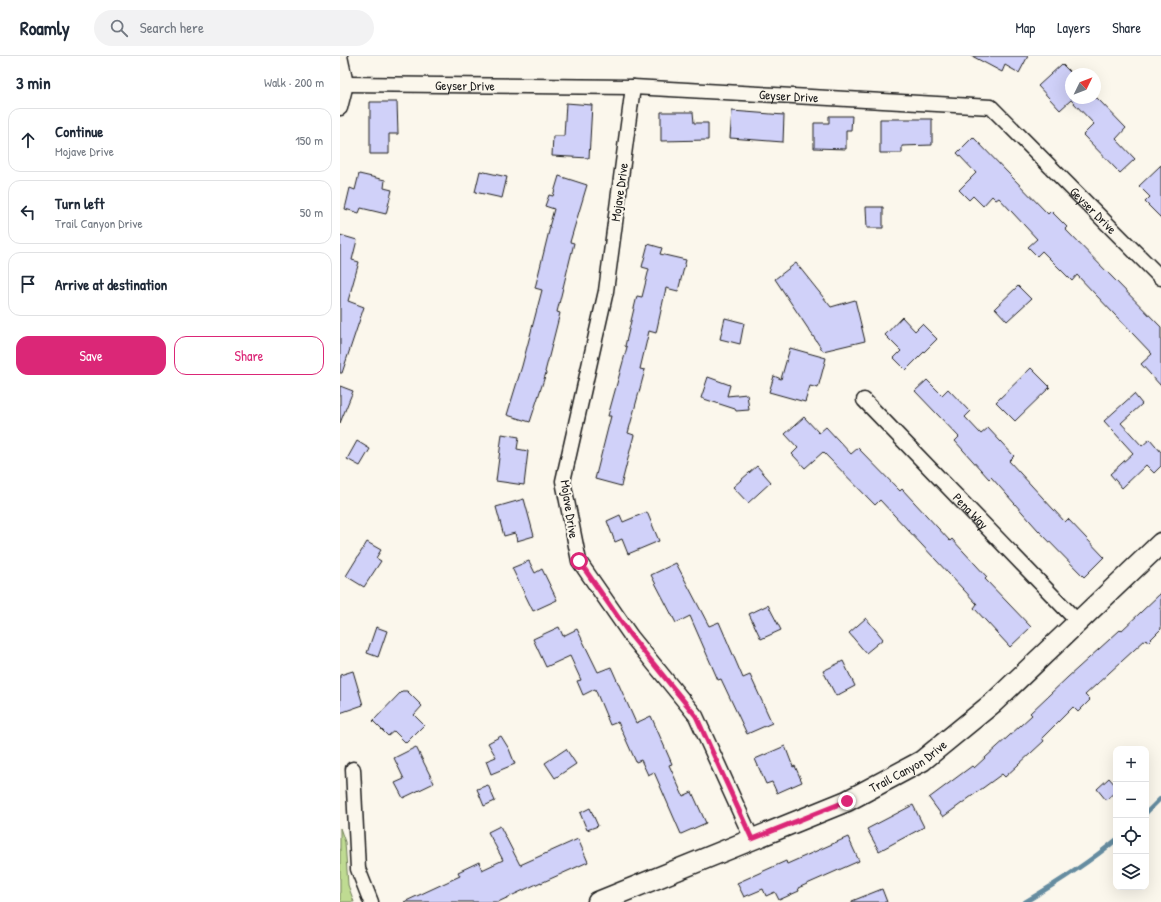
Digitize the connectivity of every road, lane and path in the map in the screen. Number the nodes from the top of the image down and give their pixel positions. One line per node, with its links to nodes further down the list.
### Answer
1 (340, 56): 2 (street)
2 (346, 84): 3 (street, Geyser Drive); 4 (street)
3 (633, 87): 5 (street, Geyser Drive); 10 (street, Mojave Drive)
4 (340, 108)
5 (1161, 278)
6 (864, 400): 8 (street, Pena Way)
7 (1161, 543): 8 (street, Trail Canyon Drive)
8 (1078, 622): 10 (street, Trail Canyon Drive)
9 (353, 769): 11 (street)
10 (752, 839): 12 (street, Trail Canyon Drive)
11 (371, 902)
12 (598, 902)

